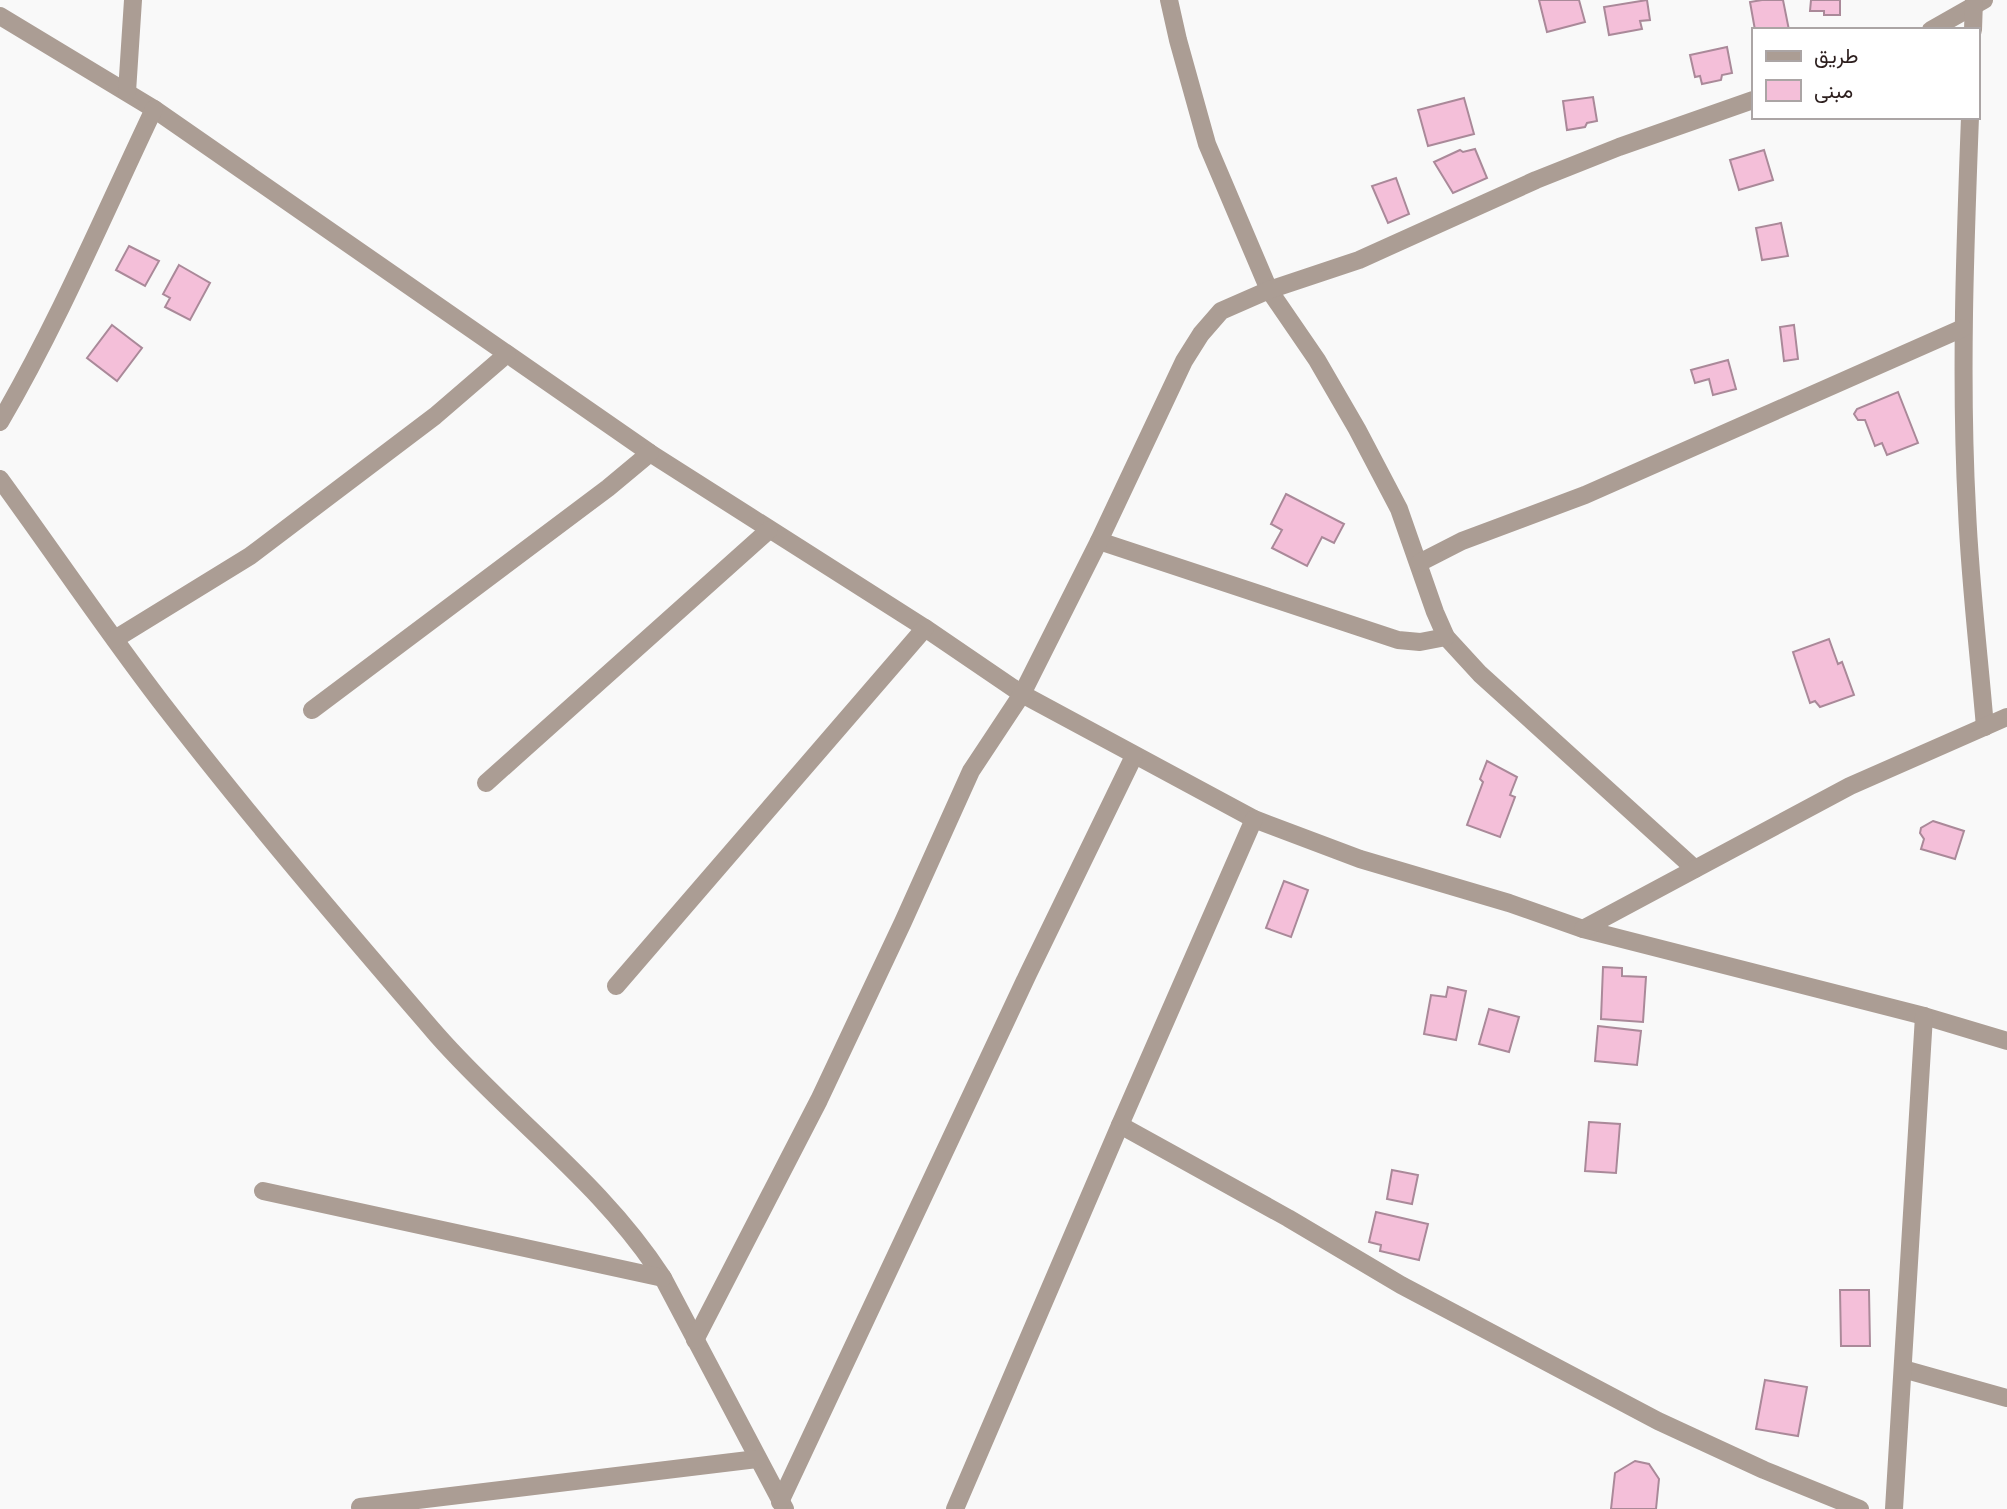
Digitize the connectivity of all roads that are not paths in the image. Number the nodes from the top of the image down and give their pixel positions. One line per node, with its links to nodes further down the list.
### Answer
1 (132, 0): 7 (street)
2 (1169, 0): 11 (street)
3 (1977, 2): 5 (street); 6 (street)
4 (0, 16): 7 (street)
5 (1934, 28)
6 (1973, 28)
7 (127, 92): 9 (street)
8 (1752, 100): 11 (street)
9 (155, 109): 13 (street); 14 (street)
10 (1970, 119): 12 (street)
11 (1269, 290): 18 (street); 19 (street)
12 (1963, 328): 19 (street); 26 (street)
13 (507, 354): 15 (street); 22 (street)
14 (0, 422)
15 (650, 453): 17 (street); 24 (street)
16 (1, 483): 22 (street)
17 (769, 530): 20 (street); 28 (street)
18 (1099, 541): 21 (street); 23 (street)
19 (1419, 563): 21 (street)
20 (925, 628): 23 (street); 32 (street)
21 (1446, 637): 30 (street)
22 (115, 639): 37 (street)
23 (1022, 694): 27 (street); 38 (street)
24 (312, 710)
25 (2007, 717): 26 (street)
26 (1985, 727): 30 (street)
27 (1134, 756): 29 (street); 42 (street)
28 (486, 783)
29 (1254, 819): 31 (street); 35 (street)
30 (1695, 869): 31 (street)
31 (1583, 929): 33 (street)
32 (615, 986)
33 (1924, 1016): 34 (street); 39 (street)
34 (2007, 1041)
35 (1120, 1125): 44 (street); 45 (street)
36 (263, 1191): 37 (street)
37 (663, 1278): 38 (street)
38 (695, 1340): 41 (street)
39 (1903, 1369): 40 (street); 46 (street)
40 (2007, 1398)
41 (757, 1459): 42 (street); 43 (street)
42 (783, 1506)
43 (360, 1507)
44 (955, 1509)
45 (1860, 1509)
46 (1895, 1509)

